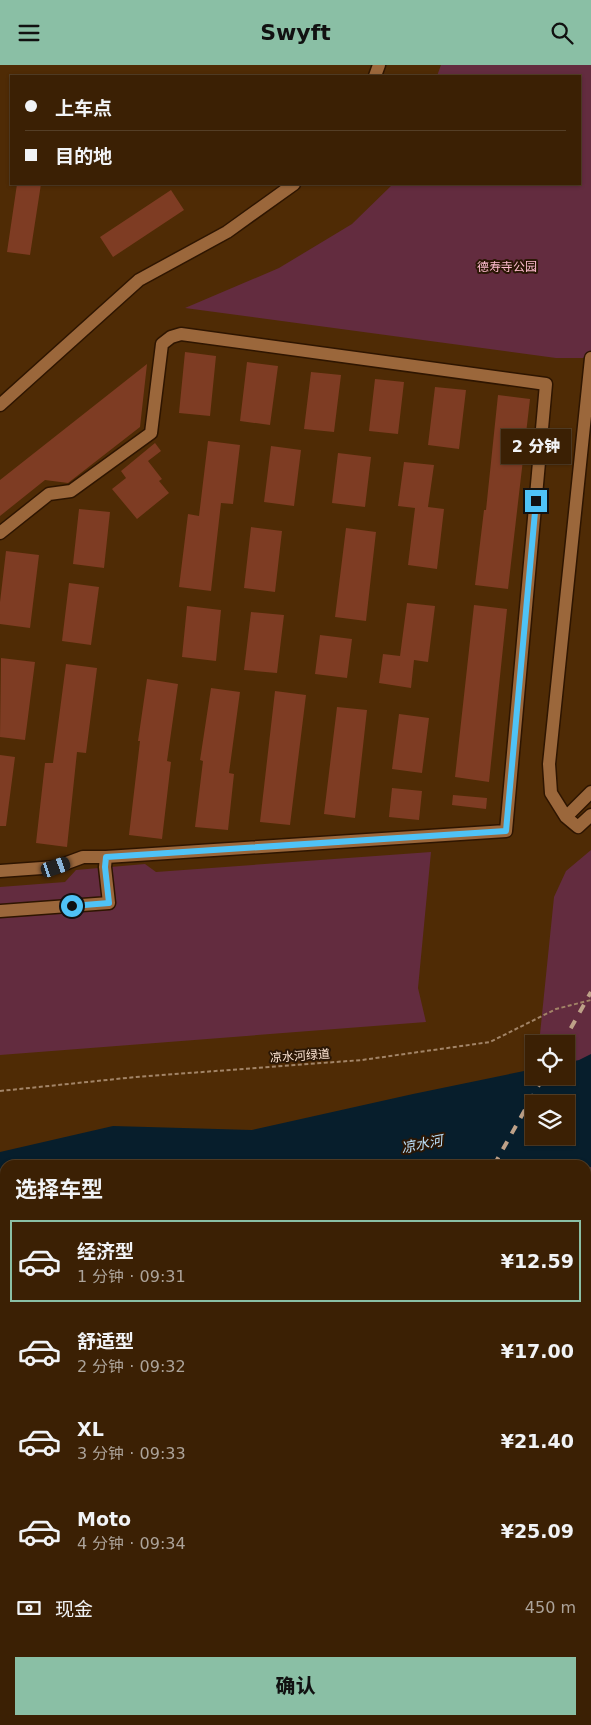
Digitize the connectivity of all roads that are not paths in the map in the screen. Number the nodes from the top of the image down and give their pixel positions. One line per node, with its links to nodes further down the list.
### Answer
1 (293, 185): 3 (street)
2 (591, 359): 7 (street)
3 (0, 405)
4 (0, 533): 8 (street)
5 (591, 792): 7 (street)
6 (591, 815): 7 (street)
7 (566, 817)
8 (106, 857): 9 (street); 10 (street)
9 (0, 871)
10 (0, 911)

